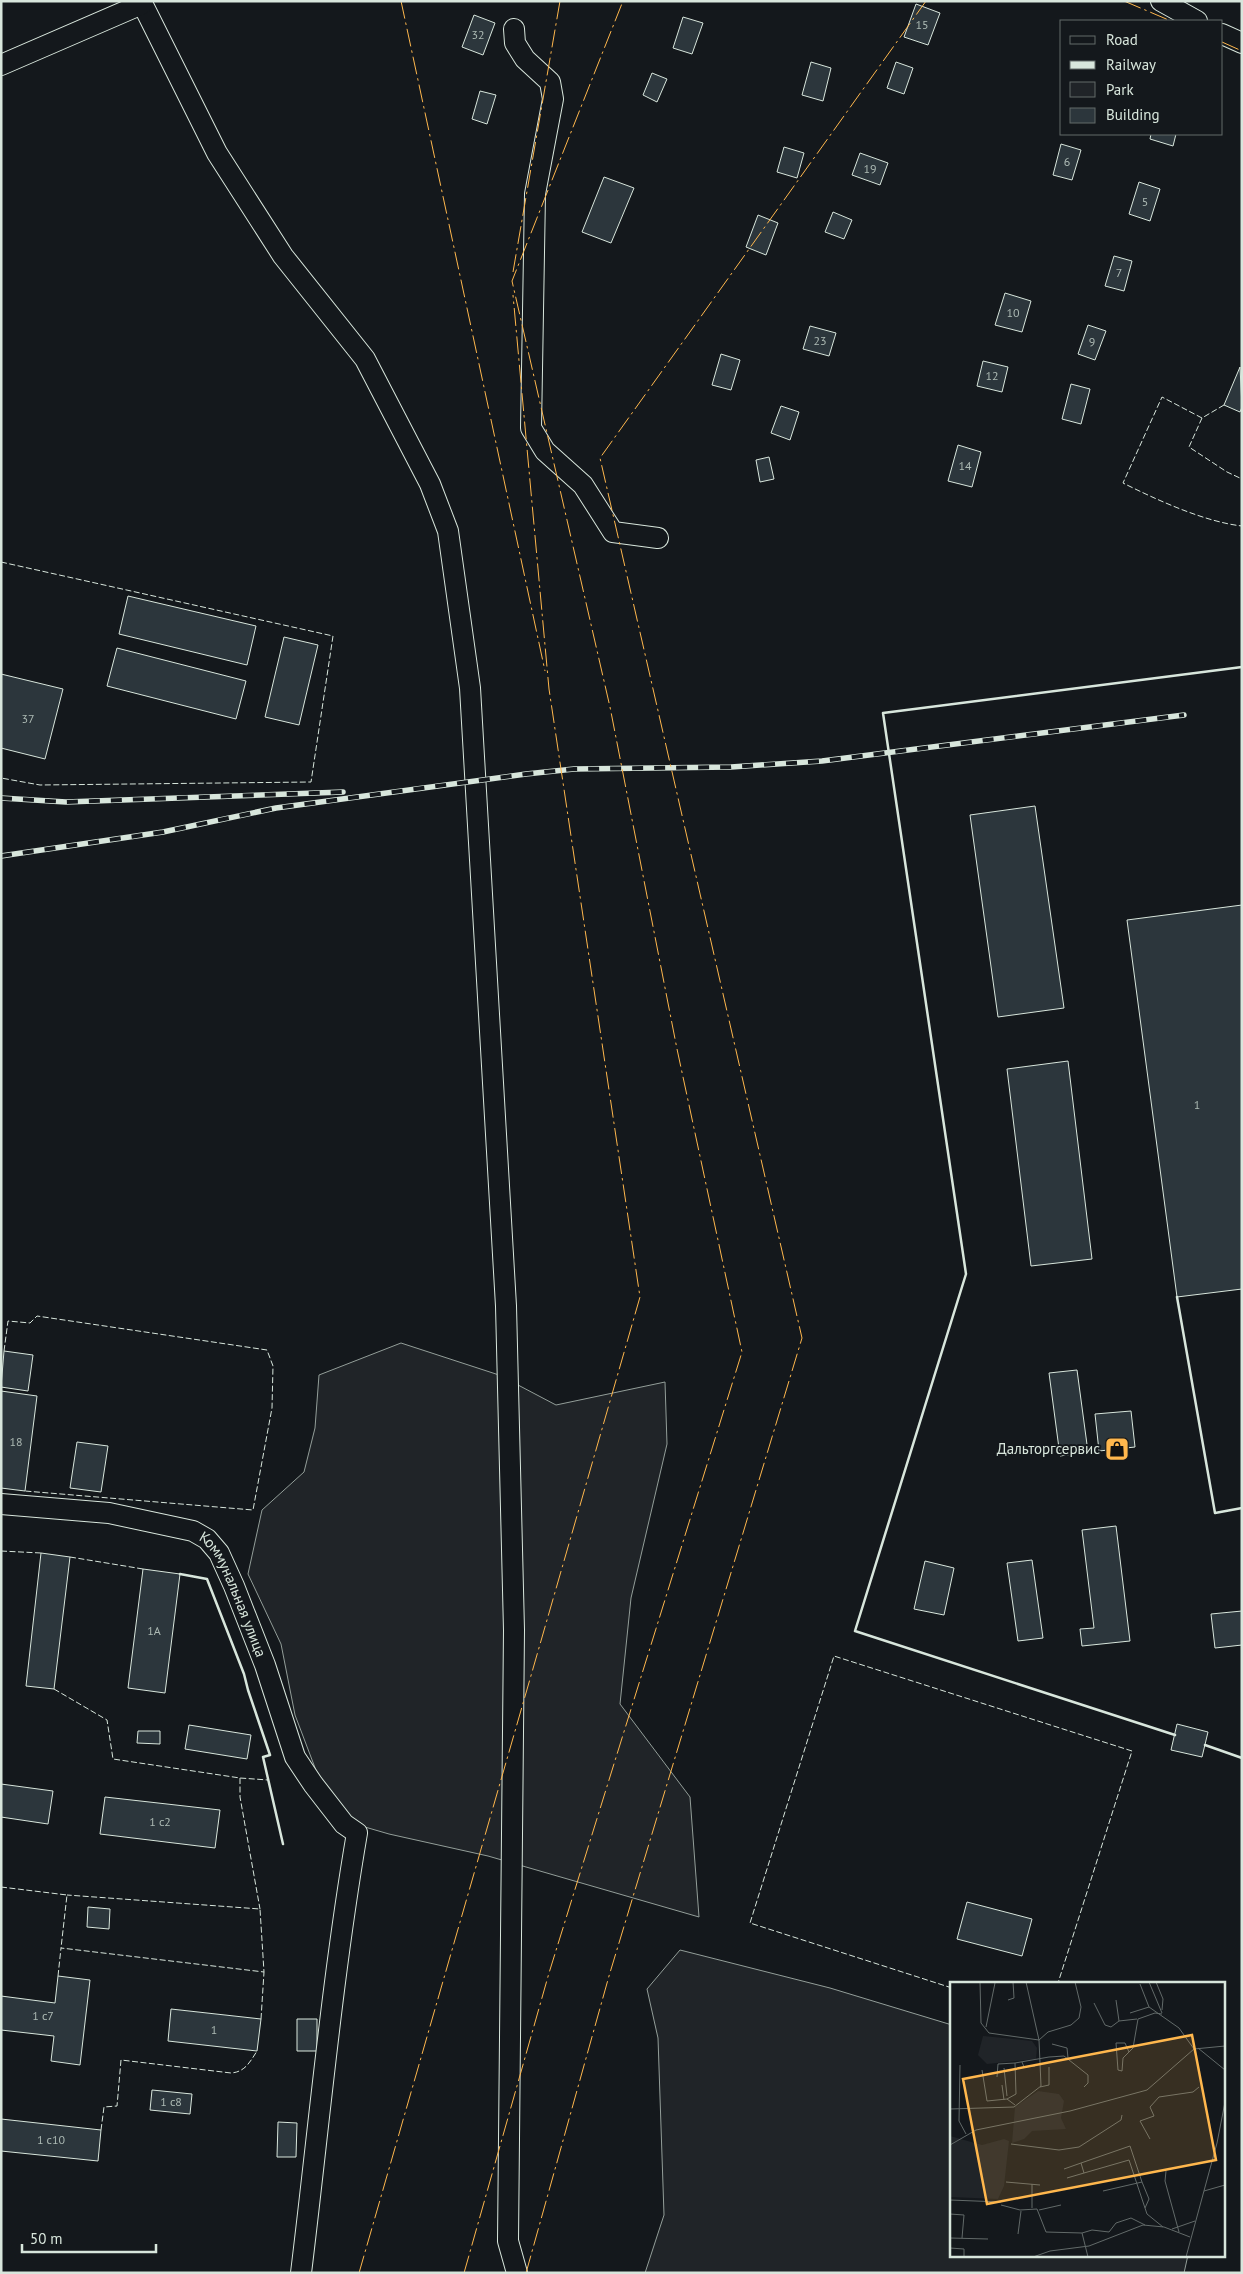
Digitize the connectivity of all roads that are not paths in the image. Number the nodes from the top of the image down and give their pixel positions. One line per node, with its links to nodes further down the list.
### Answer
1 (1161, 1): 3 (street)
2 (142, 3): 7 (street); 11 (street)
3 (1194, 20)
4 (514, 29): 8 (street)
5 (1223, 34): 6 (street)
6 (1242, 43)
7 (1, 65)
8 (658, 538)
9 (1, 1504): 10 (street, Коммунальная улица)
10 (301, 2273)
11 (517, 2273)

